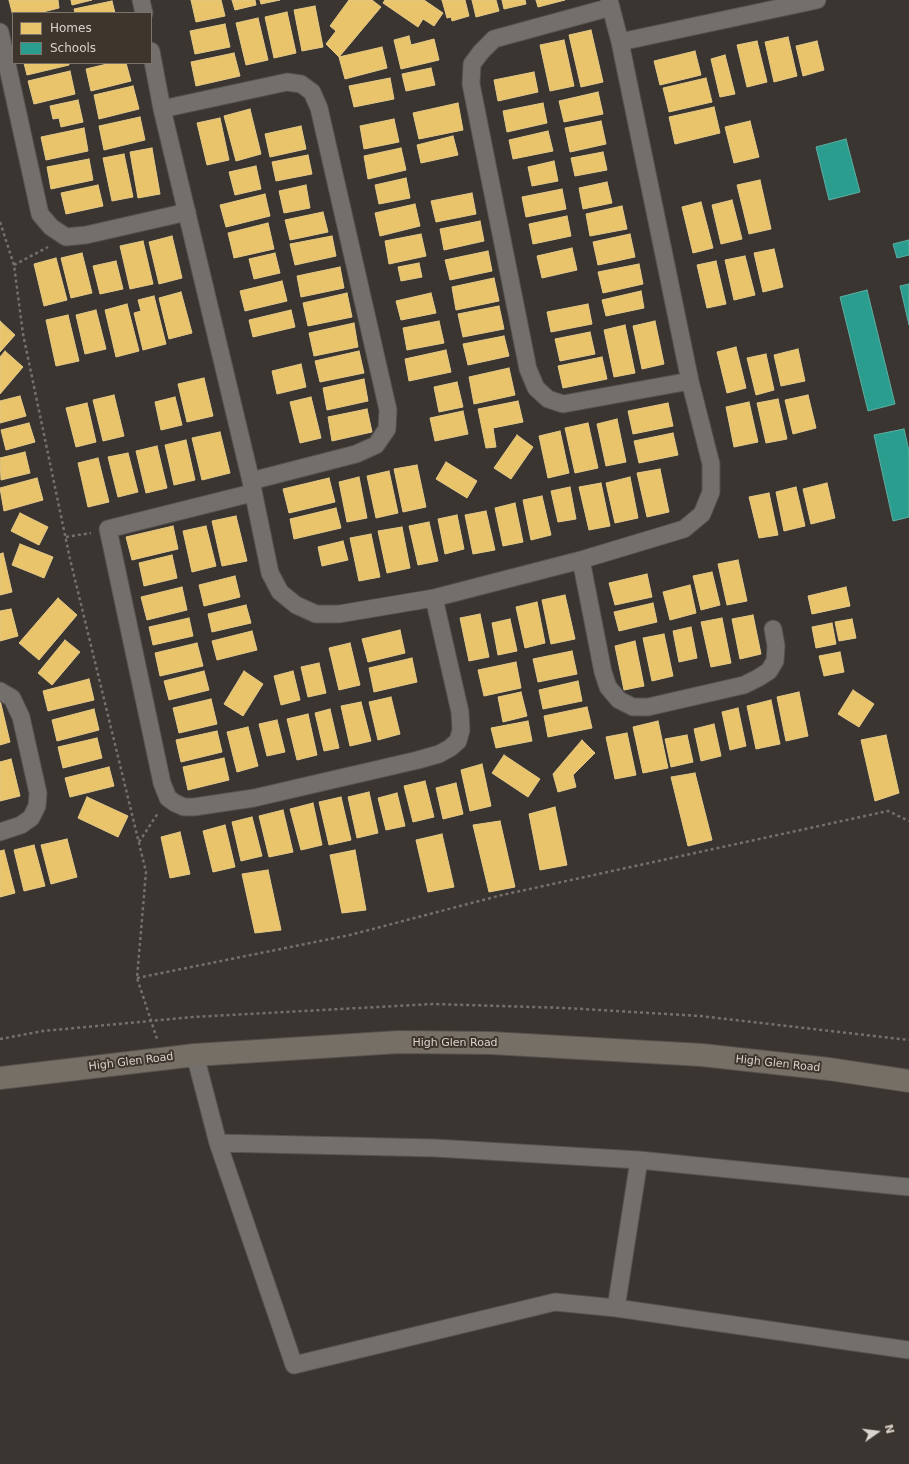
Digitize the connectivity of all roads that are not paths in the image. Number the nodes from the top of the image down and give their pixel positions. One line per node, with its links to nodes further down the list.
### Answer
1 (141, 0): 5 (street)
2 (817, 0): 4 (street)
3 (610, 4): 7 (street); 11 (street)
4 (773, 4): 7 (street)
5 (144, 12)
6 (0, 32): 10 (street)
7 (620, 42): 11 (street)
8 (152, 56): 9 (street)
9 (162, 109): 10 (street); 12 (street)
10 (187, 212): 12 (street)
11 (690, 381): 13 (street)
12 (251, 487): 14 (street); 14 (street)
13 (581, 560): 14 (street); 15 (street)
14 (434, 598)
15 (773, 629)
16 (0, 691): 17 (street)
17 (0, 832)
18 (195, 1055): 19 (main road, High Glen Road); 20 (main road, High Glen Road); 21 (street)
19 (0, 1078)
20 (909, 1081)
21 (218, 1143): 22 (street); 24 (street)
22 (639, 1160): 23 (street); 24 (street)
23 (909, 1187)
24 (616, 1308): 25 (street)
25 (909, 1350)

